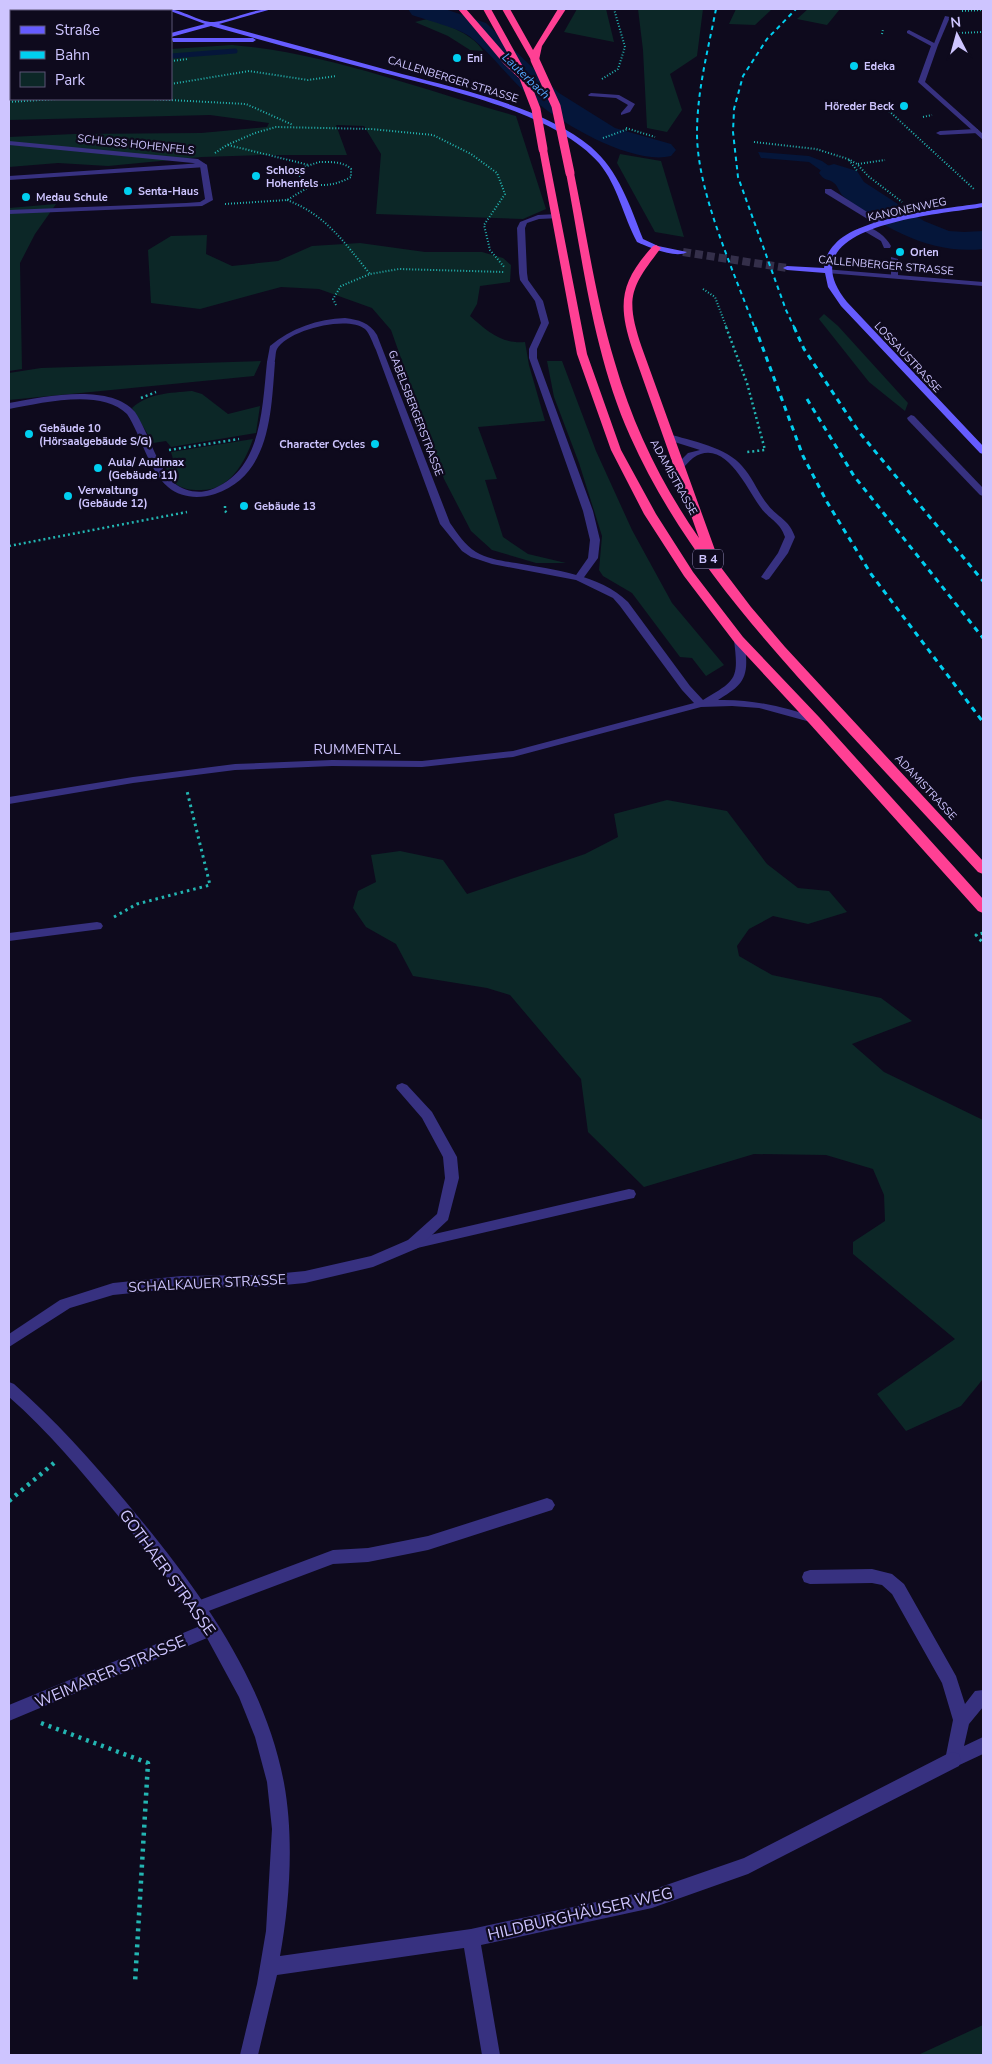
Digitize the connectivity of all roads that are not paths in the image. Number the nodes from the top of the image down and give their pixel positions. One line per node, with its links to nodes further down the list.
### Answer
1 (269, 9): 8 (street)
2 (462, 9): 15 (highway)
3 (487, 9): 15 (highway, B 4)
4 (506, 9): 14 (highway, ADAMISTRASSE / B 4)
5 (562, 9): 14 (highway)
6 (172, 10): 8 (street, CALLENBERGER STRASSE)
7 (947, 17): 13 (street)
8 (214, 25): 10 (street); 12 (street, CALLENBERGER STRASSE)
9 (909, 32): 13 (street)
10 (172, 36)
11 (172, 40): 12 (street)
12 (270, 40): 31 (street, CALLENBERGER STRASSE)
13 (935, 45): 18 (street)
14 (535, 60): 45 (highway, ADAMISTRASSE / B 4, bridge)
15 (524, 78): 27 (highway, B 4, bridge)
16 (591, 95): 17 (street)
17 (623, 114)
18 (975, 131): 19 (street); 20 (street)
19 (940, 133)
20 (983, 138)
21 (9, 143): 22 (street, SCHLOSS HOHENFELS)
22 (203, 165): 23 (street); 26 (street, SCHLOSS HOHENFELS)
23 (9, 178)
24 (828, 191): 28 (street)
25 (983, 205): 28 (street, KANONENWEG)
26 (9, 212)
27 (557, 216): 47 (street); 48 (highway, B 4)
28 (882, 224): 29 (street, KANONENWEG)
29 (867, 229): 30 (street); 35 (street, KANONENWEG)
30 (887, 246)
31 (656, 248): 32 (street, CALLENBERGER STRASSE); 40 (highway)
32 (683, 252)
33 (894, 259): 36 (street)
34 (787, 268): 35 (street, CALLENBERGER STRASSE)
35 (828, 271): 36 (street, CALLENBERGER STRASSE); 41 (street, LOSSAUSTRASSE)
36 (895, 276): 37 (street, CALLENBERGER STRASSE)
37 (983, 284)
38 (9, 406): 47 (street, GABELSBERGERSTRASSE)
39 (911, 418): 44 (street)
40 (668, 437): 42 (street); 43 (highway)
41 (983, 450)
42 (707, 451): 43 (street); 46 (street)
43 (679, 468): 45 (highway)
44 (983, 493)
45 (716, 570): 52 (highway, ADAMISTRASSE / B 4)
46 (766, 576)
47 (579, 578): 49 (street)
48 (739, 640): 49 (street, RUMMENTAL); 50 (highway, B 4)
49 (701, 704): 50 (street, RUMMENTAL); 51 (street, RUMMENTAL)
50 (814, 720): 53 (highway, B 4)
51 (9, 801)
52 (983, 869)
53 (983, 908)
54 (98, 926): 55 (street)
55 (9, 936)
56 (402, 1088): 58 (street, SCHALKAUER STRASSE)
57 (629, 1194): 58 (street, SCHALKAUER STRASSE)
58 (413, 1244): 59 (street, SCHALKAUER STRASSE)
59 (9, 1341)
60 (9, 1388): 63 (street, GOTHAER STRASSE)
61 (547, 1505): 63 (street)
62 (810, 1577): 67 (street)
63 (198, 1608): 64 (street, GOTHAER STRASSE)
64 (210, 1629): 66 (street, WEIMARER STRASSE); 71 (street, GOTHAER STRASSE)
65 (981, 1697): 67 (street)
66 (10, 1713)
67 (961, 1720): 69 (street)
68 (983, 1745): 69 (street, HILDBURGHÄUSER WEG)
69 (954, 1760): 70 (street, HILDBURGHÄUSER WEG)
70 (471, 1938): 71 (street, HILDBURGHÄUSER WEG); 73 (street)
71 (269, 1967): 72 (street, GOTHAER STRASSE)
72 (249, 2055)
73 (491, 2055)

